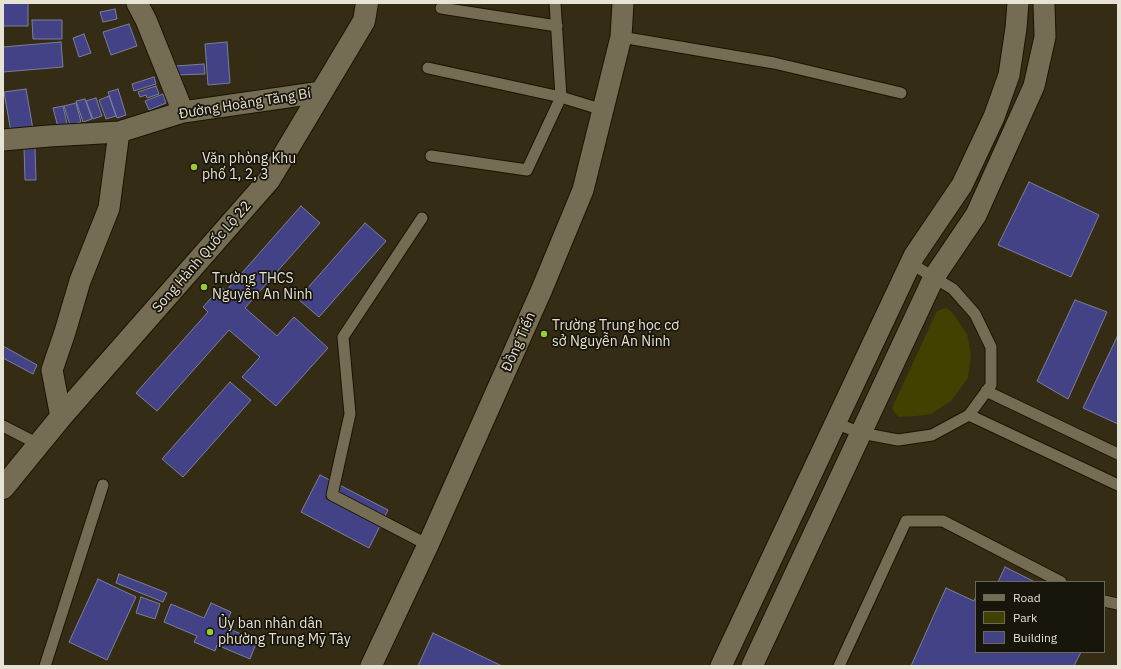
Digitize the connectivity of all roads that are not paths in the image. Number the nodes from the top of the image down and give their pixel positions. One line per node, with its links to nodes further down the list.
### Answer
1 (137, 3): 15 (street)
2 (367, 3): 11 (street, Song Hành Quốc Lộ 22)
3 (555, 3): 8 (lane)
4 (623, 3): 9 (street, Đồng Tiến)
5 (1018, 3): 20 (street)
6 (1044, 3): 21 (street)
7 (441, 8): 8 (lane)
8 (557, 26): 13 (lane)
9 (622, 37): 12 (lane); 14 (street, Đồng Tiến)
10 (428, 68): 13 (lane)
11 (322, 92): 15 (street, Đường Hoàng Tăng Bí); 24 (street, Song Hành Quốc Lộ 22)
12 (901, 93)
13 (561, 97): 14 (lane); 18 (lane)
14 (603, 110): 33 (street, Đồng Tiến)
15 (183, 112): 16 (street, Đường Hoàng Tăng Bí)
16 (119, 132): 17 (street, Đường Hoàng Tăng Bí); 24 (street)
17 (3, 140)
18 (431, 156)
19 (422, 218): 33 (lane)
20 (910, 263): 21 (lane); 25 (street)
21 (934, 277): 22 (lane); 27 (street)
22 (986, 391): 23 (lane); 29 (lane)
23 (969, 415): 27 (lane); 30 (lane)
24 (61, 417): 28 (street, Song Hành Quốc Lộ 22)
25 (835, 423): 27 (lane); 37 (street)
26 (3, 426): 28 (lane)
27 (861, 433): 40 (street)
28 (38, 444): 32 (street, Song Hành Quốc Lộ 22)
29 (1118, 454)
30 (1118, 485)
31 (103, 486): 38 (lane)
32 (3, 488)
33 (428, 545): 39 (street, Đồng Tiến)
34 (1059, 581): 41 (lane)
35 (1105, 601): 36 (lane)
36 (1118, 604)
37 (730, 663)
38 (45, 666)
39 (371, 666)
40 (752, 666)
41 (839, 666)

